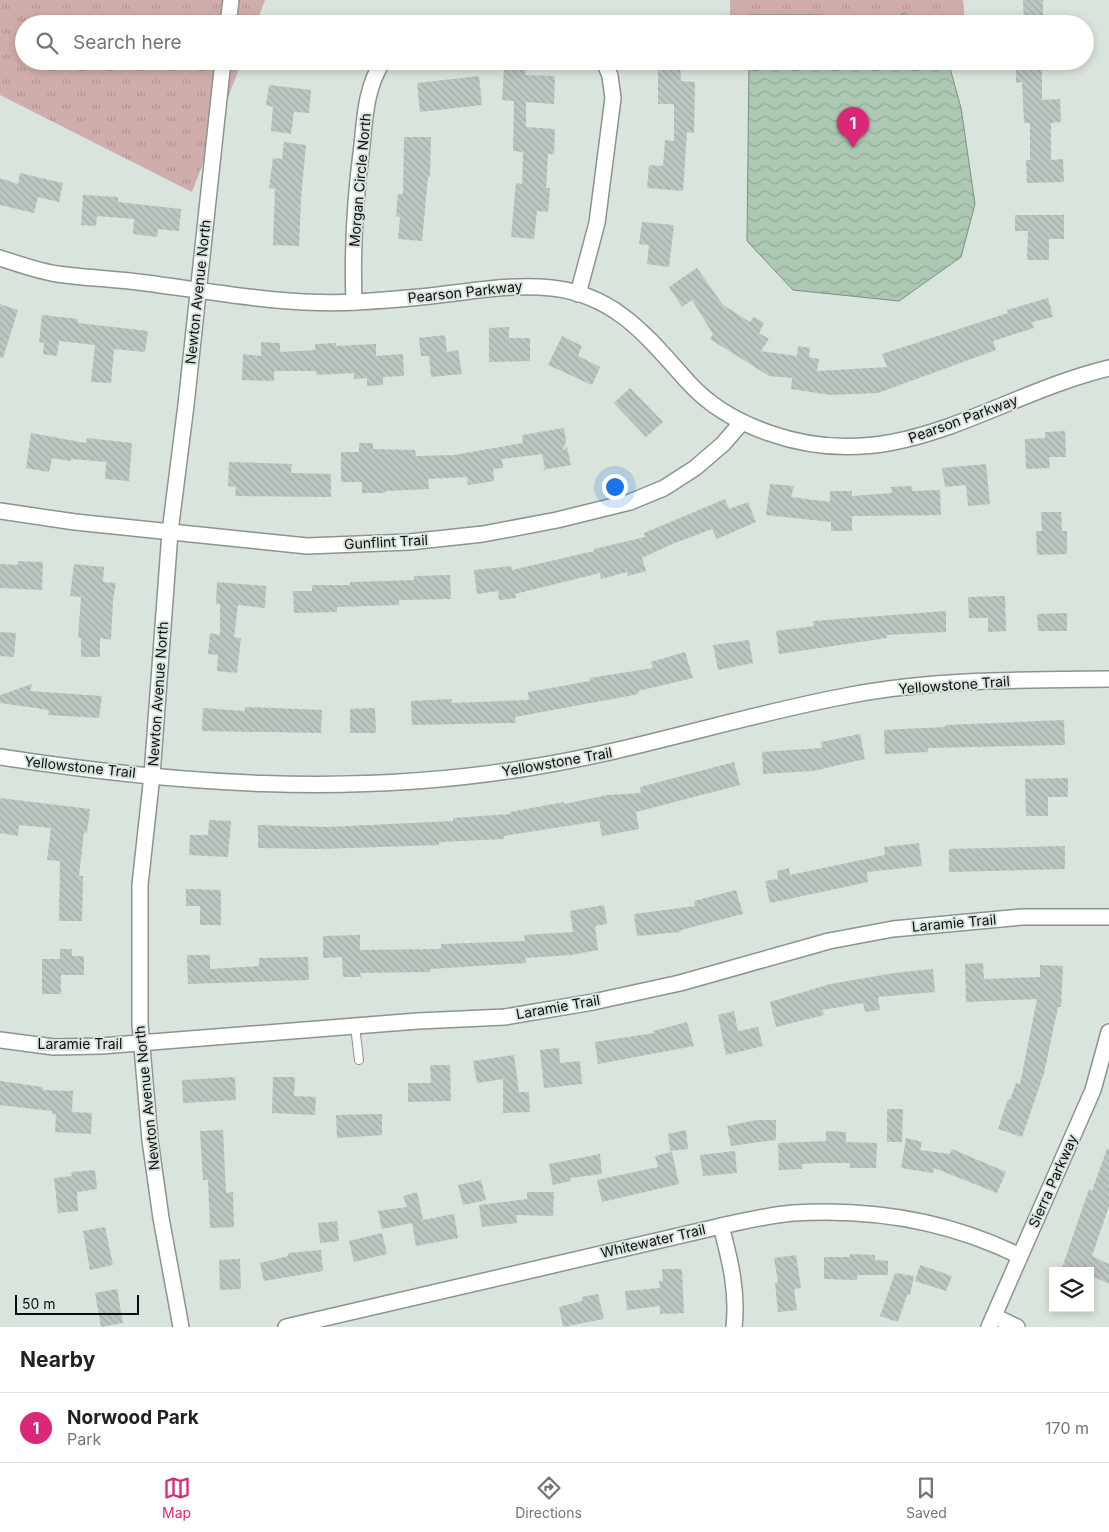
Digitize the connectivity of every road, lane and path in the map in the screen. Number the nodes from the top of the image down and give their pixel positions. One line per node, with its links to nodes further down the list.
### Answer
1 (231, 0): 2 (street)
2 (229, 15)
3 (222, 70): 7 (street, Newton Avenue North)
4 (377, 70): 9 (street, Morgan Circle North)
5 (608, 70): 8 (street)
6 (0, 258): 7 (street, Pearson Parkway)
7 (199, 290): 9 (street, Pearson Parkway); 13 (street, Newton Avenue North)
8 (578, 294): 9 (street, Pearson Parkway); 11 (street, Pearson Parkway)
9 (354, 302)
10 (1109, 368): 11 (street, Pearson Parkway)
11 (742, 422): 13 (street, Gunflint Trail)
12 (0, 511): 13 (street, Gunflint Trail)
13 (170, 532): 16 (street, Newton Avenue North)
14 (1109, 679): 16 (street, Yellowstone Trail)
15 (0, 758): 16 (street, Yellowstone Trail)
16 (152, 775): 21 (street, Newton Avenue North)
17 (1109, 917): 18 (street, Laramie Trail)
18 (355, 1026): 21 (street, Laramie Trail); 22 (lane)
19 (1109, 1032): 24 (street, Sierra Parkway)
20 (0, 1040): 21 (street, Laramie Trail)
21 (141, 1043): 26 (street, Newton Avenue North)
22 (359, 1060)
23 (721, 1226): 24 (street, Whitewater Trail); 27 (street, Whitewater Trail); 28 (street)
24 (1020, 1256): 25 (street, Sierra Parkway)
25 (992, 1322): 29 (street)
26 (182, 1327)
27 (286, 1327)
28 (734, 1327)
29 (1017, 1327)

